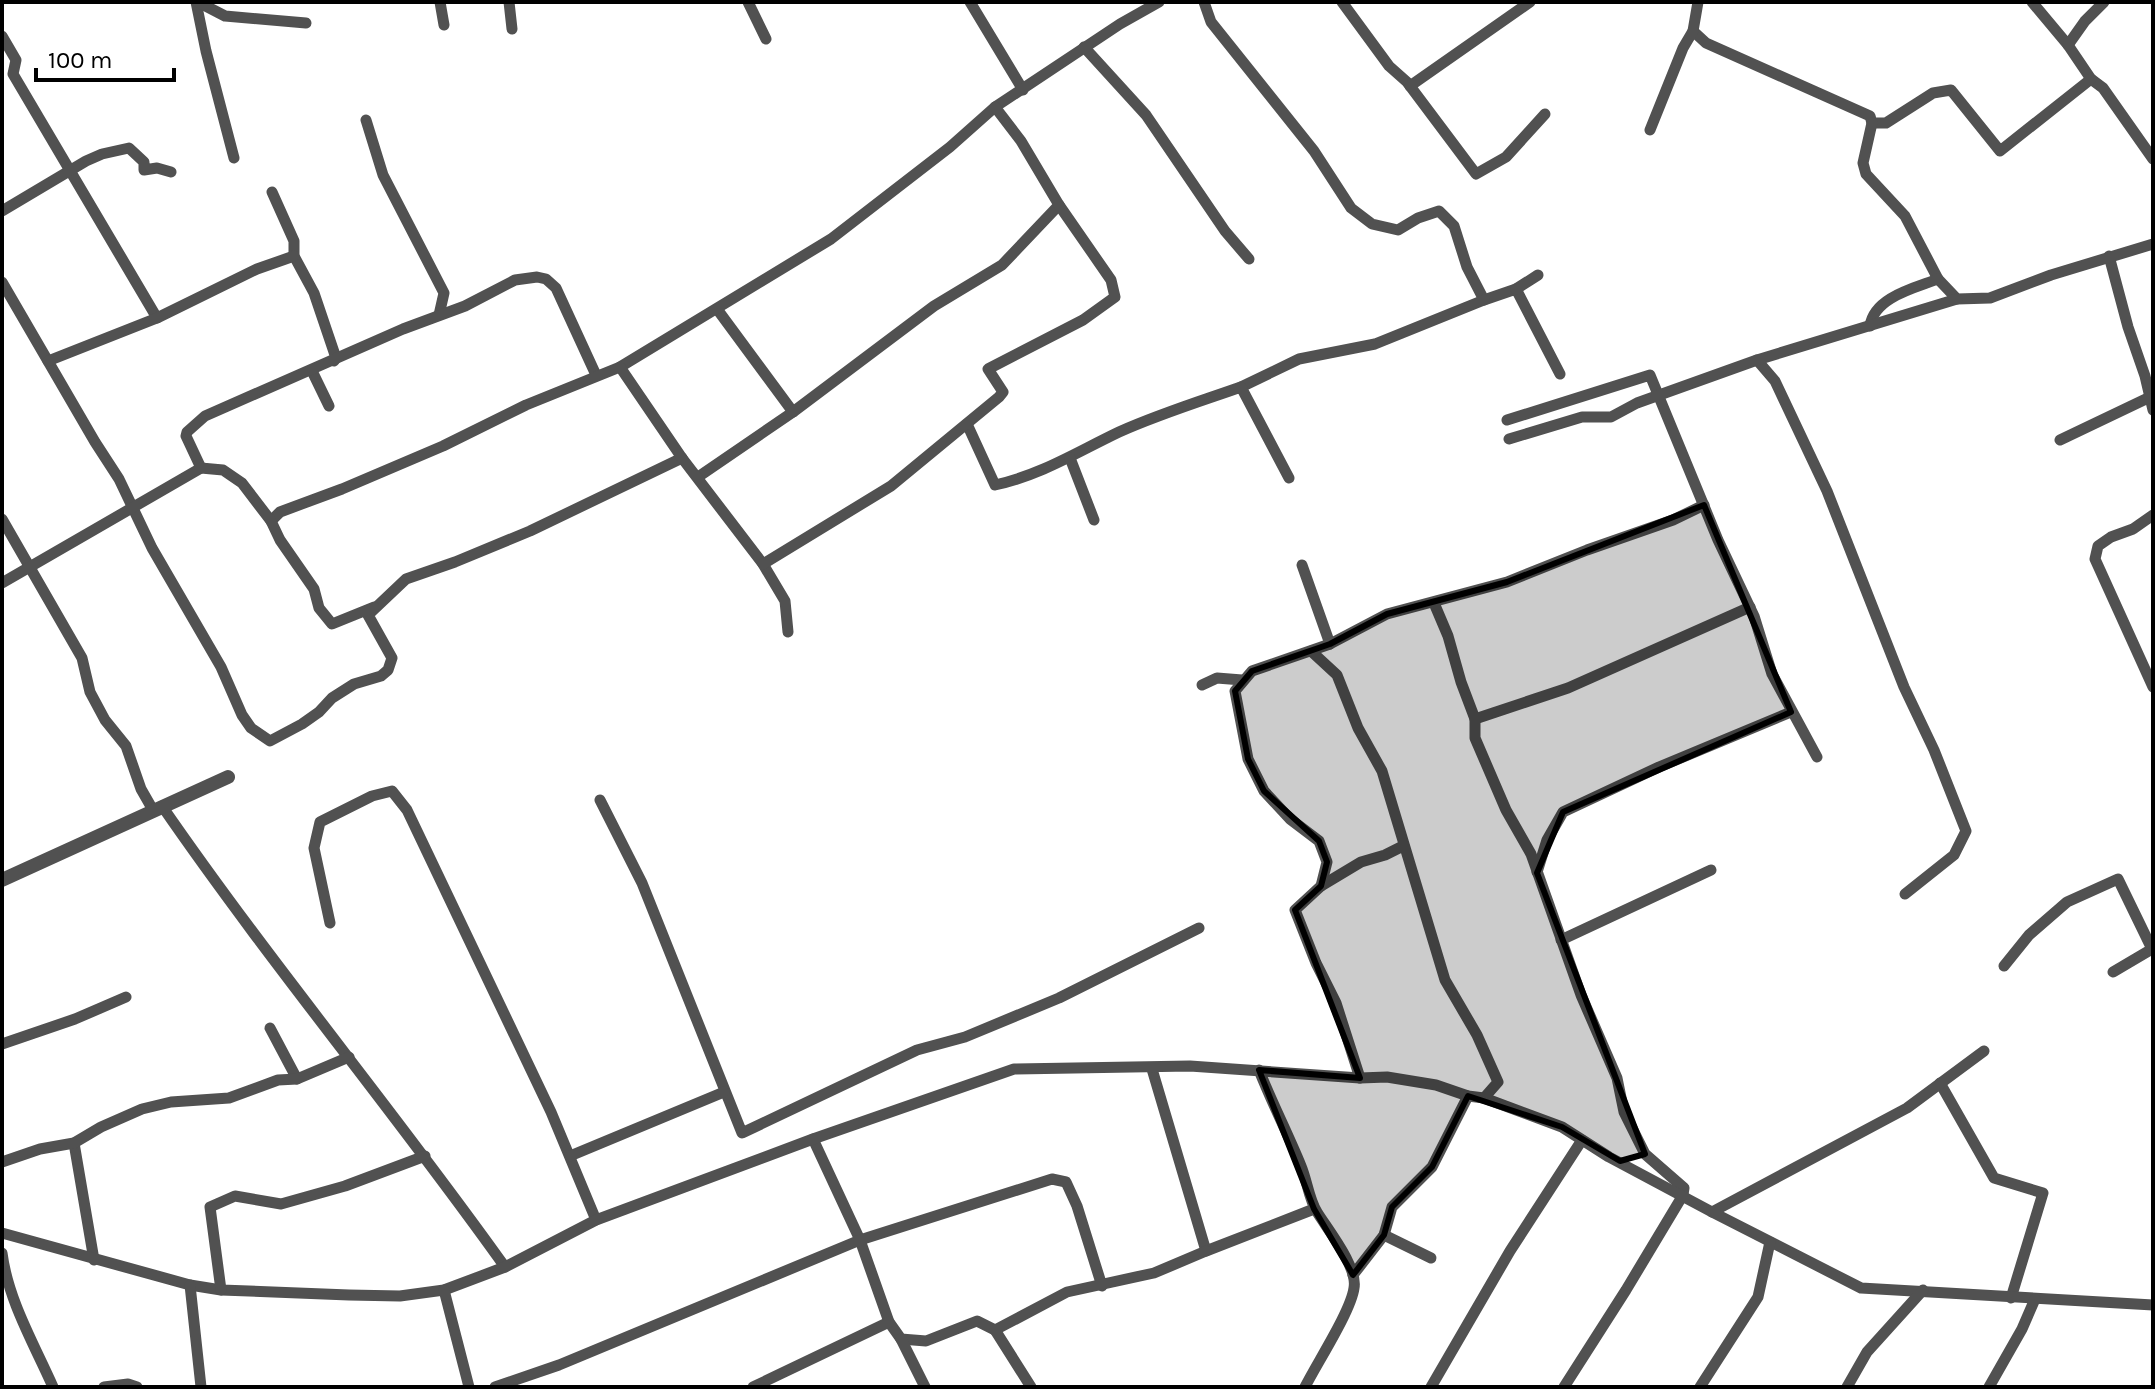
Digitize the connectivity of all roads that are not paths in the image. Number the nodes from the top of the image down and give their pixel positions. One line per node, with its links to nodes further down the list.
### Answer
1 (197, 2): 13 (street); 29 (street)
2 (440, 2): 14 (street)
3 (509, 2): 15 (street)
4 (748, 2): 18 (street)
5 (970, 2): 23 (street)
6 (1159, 2): 20 (street)
7 (1204, 2): 45 (street)
8 (1342, 2): 22 (street)
9 (1530, 2): 22 (street)
10 (1698, 2): 16 (street)
11 (2032, 2): 19 (street)
12 (2104, 2): 19 (street)
13 (306, 23)
14 (444, 25)
15 (512, 29)
16 (1693, 31): 27 (street); 28 (street)
17 (2, 36): 31 (street)
18 (766, 39)
19 (2068, 45): 21 (street)
20 (1084, 47): 23 (street); 39 (street)
21 (2091, 79): 27 (street); 30 (street)
22 (1410, 86): 25 (street)
23 (1023, 90): 24 (street)
24 (995, 107): 34 (street); 46 (street)
25 (1545, 114)
26 (366, 120): 47 (street)
27 (1872, 123): 41 (street)
28 (1650, 130)
29 (234, 158)
30 (2153, 159)
31 (70, 170): 32 (street); 35 (street); 48 (street)
32 (171, 172)
33 (272, 192): 37 (street)
34 (1059, 205): 62 (street); 64 (street)
35 (2, 211)
36 (2153, 244): 38 (street)
37 (294, 256): 48 (street); 52 (street)
38 (2109, 256): 44 (street); 59 (street)
39 (1249, 259)
40 (1538, 275): 43 (street)
41 (1938, 279): 44 (street); 49 (street)
42 (2, 282): 51 (street)
43 (1516, 289): 45 (street); 55 (street)
44 (1957, 299): 49 (street)
45 (1484, 300): 57 (street)
46 (717, 309): 53 (street); 62 (street)
47 (439, 315): 52 (street); 56 (street)
48 (157, 318): 51 (street)
49 (1870, 326): 50 (street)
50 (1757, 360): 58 (street); 102 (street)
51 (48, 361): 73 (street)
52 (334, 361): 54 (street)
53 (620, 367): 56 (street); 67 (street)
54 (312, 371): 60 (street); 69 (street)
55 (1560, 374)
56 (596, 375): 77 (street)
57 (1241, 387): 68 (street); 71 (street)
58 (1659, 394): 63 (street); 65 (street); 72 (street)
59 (2148, 398): 61 (street); 66 (street)
60 (329, 406)
61 (2153, 410)
62 (793, 412): 70 (street)
63 (1507, 420)
64 (967, 424): 68 (street); 78 (street)
65 (1509, 439)
66 (2060, 440)
67 (682, 458): 70 (street); 83 (street)
68 (1070, 458): 76 (street)
69 (201, 468): 73 (street); 77 (street)
70 (698, 477): 78 (street)
71 (1289, 478)
72 (1704, 505): 82 (street); 84 (street)
73 (132, 507): 80 (street); 83 (street)
74 (2153, 515): 90 (street)
75 (2, 519): 80 (street)
76 (1094, 520)
77 (271, 521): 83 (street)
78 (763, 564): 85 (street)
79 (1302, 565): 86 (street)
80 (29, 568): 81 (street); 96 (street)
81 (2, 583)
82 (1434, 603): 86 (street); 92 (street)
83 (374, 607)
84 (1750, 607): 91 (street); 92 (street)
85 (788, 632)
86 (1330, 644): 87 (street)
87 (1311, 651): 88 (street); 97 (street)
88 (1242, 680): 89 (street); 101 (street)
89 (1202, 685)
90 (2153, 687)
91 (1791, 712): 93 (street); 99 (street)
92 (1475, 719): 99 (street)
93 (1817, 757)
94 (228, 777): 96 (street)
95 (600, 800): 118 (street)
96 (158, 808): 100 (street); 112 (street)
97 (1403, 846): 101 (street); 120 (street)
98 (1711, 870): 105 (street)
99 (1537, 873): 105 (street)
100 (2, 880)
101 (1321, 886): 115 (street)
102 (1905, 894)
103 (330, 923): 126 (street)
104 (1199, 928): 118 (street)
105 (1561, 940): 124 (street)
106 (2004, 966): 107 (street)
107 (2113, 972)
108 (126, 997): 110 (street)
109 (270, 1028): 116 (street)
110 (2, 1044)
111 (1984, 1051): 117 (street)
112 (349, 1057): 116 (street); 125 (street)
113 (1152, 1069): 114 (street); 121 (street); 137 (street)
114 (1259, 1070): 115 (street); 130 (street)
115 (1360, 1078): 119 (street)
116 (297, 1079): 123 (street)
117 (1940, 1083): 131 (street); 148 (street)
118 (724, 1092): 126 (street)
119 (1468, 1096): 120 (street); 134 (street)
120 (1484, 1098): 122 (street)
121 (813, 1139): 132 (street); 135 (street)
122 (1582, 1140): 127 (street); 164 (street)
123 (74, 1143): 128 (street); 140 (street)
124 (1645, 1154): 127 (street); 129 (street)
125 (425, 1156): 141 (street); 145 (street)
126 (570, 1156): 132 (street)
127 (1620, 1161): 129 (street)
128 (2, 1162)
129 (1683, 1195): 131 (street); 165 (street)
130 (1314, 1209): 137 (street); 142 (street)
131 (1712, 1212): 136 (street)
132 (596, 1220): 141 (street)
133 (2, 1233): 140 (street)
134 (1384, 1235): 139 (street); 142 (street)
135 (860, 1240): 144 (street); 151 (street); 159 (street)
136 (1770, 1242): 147 (street); 166 (street)
137 (1206, 1251): 144 (street)
138 (2, 1253): 154 (street)
139 (1431, 1258)
140 (94, 1260): 143 (street)
141 (505, 1267): 146 (street)
142 (1353, 1275): 163 (street)
143 (190, 1285): 145 (street); 157 (street)
144 (1102, 1286): 152 (street)
145 (221, 1290): 146 (street)
146 (444, 1290): 158 (street)
147 (1923, 1290): 148 (street); 167 (street)
148 (2011, 1298): 149 (street)
149 (2035, 1299): 150 (street); 168 (street)
150 (2153, 1305)
151 (889, 1322): 153 (street); 160 (street)
152 (995, 1330): 153 (street); 162 (street)
153 (901, 1339): 161 (street)
154 (53, 1387)
155 (104, 1387): 156 (street)
156 (137, 1387)
157 (201, 1387)
158 (469, 1387)
159 (495, 1387)
160 (753, 1387)
161 (925, 1387)
162 (1031, 1387)
163 (1305, 1387)
164 (1431, 1387)
165 (1564, 1387)
166 (1700, 1387)
167 (1847, 1387)
168 (1989, 1387)

